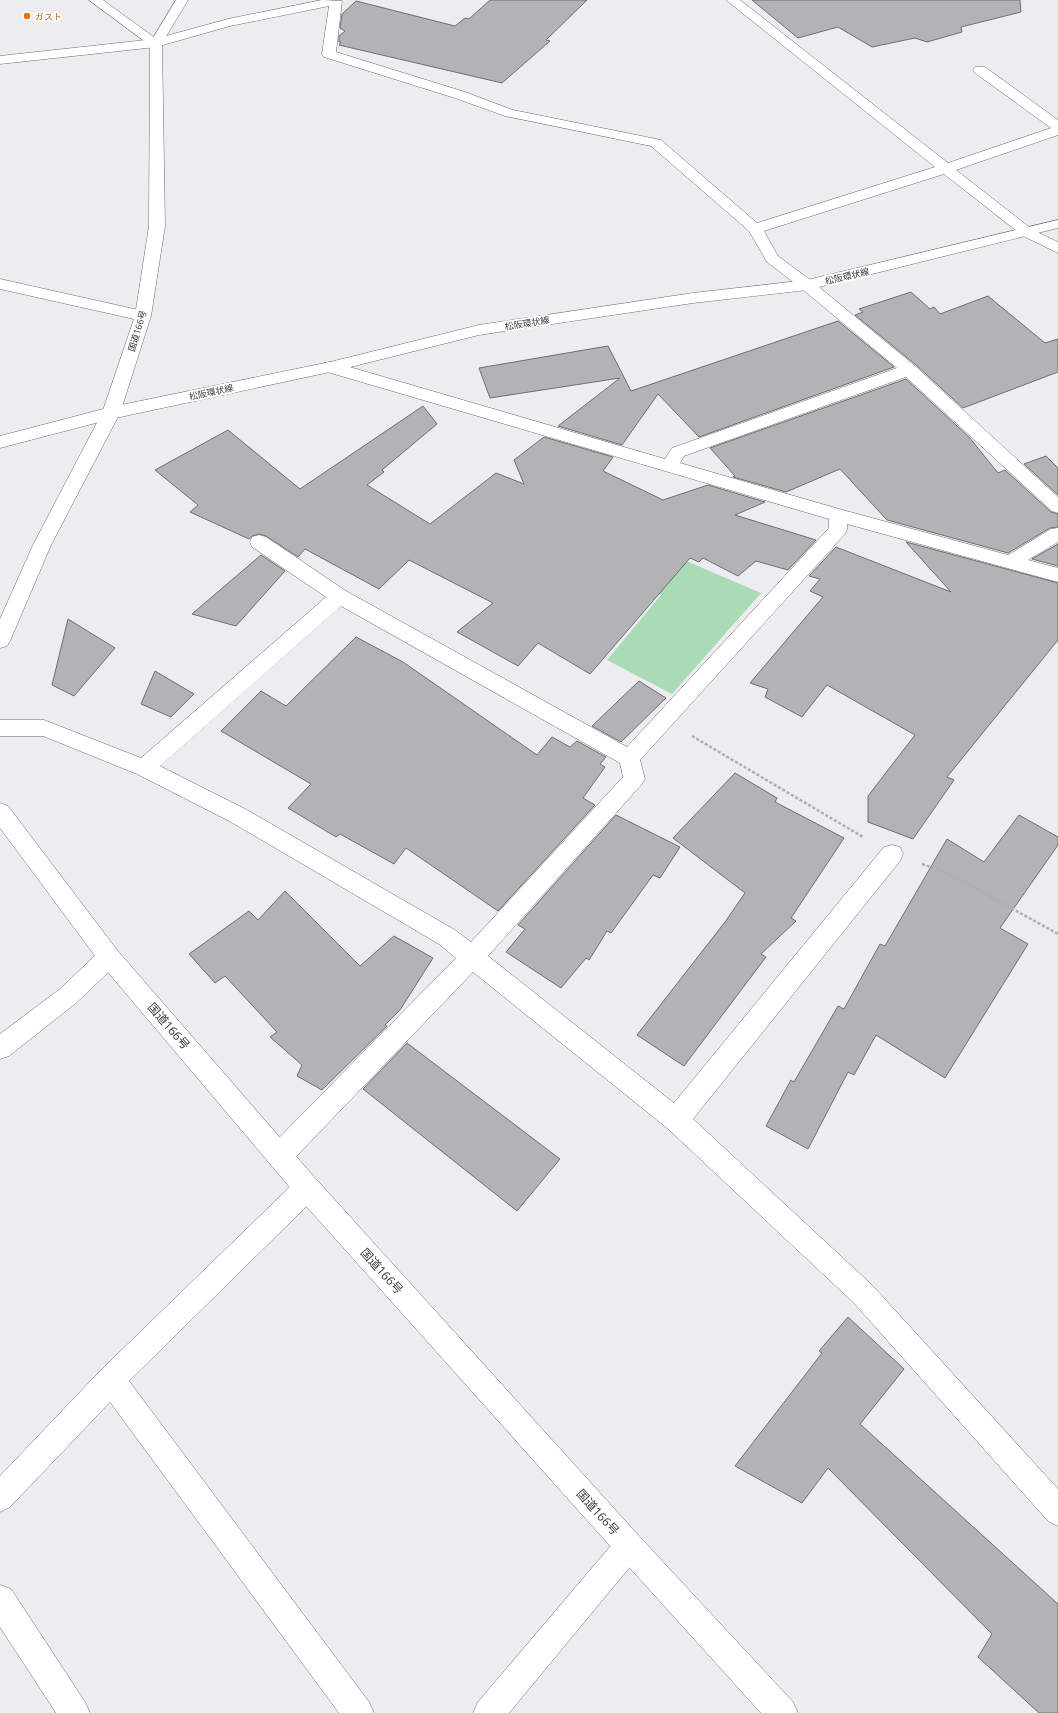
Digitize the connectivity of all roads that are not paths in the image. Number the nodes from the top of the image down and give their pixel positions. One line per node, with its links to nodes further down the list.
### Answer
1 (95, 0): 4 (main road)
2 (182, 0): 4 (main road)
3 (732, 0): 9 (main road)
4 (156, 43): 5 (main road); 11 (main road); 16 (main road, 国道166号)
5 (0, 60)
6 (980, 70): 7 (main road)
7 (1058, 126)
8 (1058, 130): 9 (main road)
9 (947, 168): 11 (main road); 12 (main road)
10 (1058, 224): 12 (main road, 松阪環状線)
11 (755, 229): 15 (main road)
12 (1028, 232): 13 (main road); 15 (main road, 松阪環状線)
13 (1058, 248)
14 (0, 284): 16 (main road)
15 (807, 285): 17 (main road, 松阪環状線); 18 (main road)
16 (143, 316): 19 (main road, 国道166号)
17 (330, 367): 19 (main road, 松阪環状線); 21 (main road)
18 (909, 370): 21 (main road); 22 (main road)
19 (111, 413): 20 (main road, 松阪環状線); 29 (main road, 国道166号)
20 (0, 442)
21 (669, 466): 23 (main road)
22 (1058, 507)
23 (838, 515): 26 (main road); 31 (main road)
24 (1058, 534): 26 (main road)
25 (259, 542): 28 (main road)
26 (1012, 561): 27 (main road)
27 (1058, 575)
28 (339, 596): 31 (main road); 32 (main road)
29 (0, 641)
30 (0, 728): 32 (main road)
31 (629, 758): 36 (main road)
32 (144, 768): 36 (main road)
33 (0, 812): 35 (main road, 国道166号)
34 (892, 854): 38 (main road)
35 (109, 957): 37 (main road); 39 (main road, 国道166号)
36 (472, 957): 38 (main road); 39 (main road)
37 (0, 1048)
38 (676, 1120): 43 (main road)
39 (280, 1155): 40 (main road, 国道166号)
40 (307, 1188): 41 (main road); 44 (main road, 国道166号)
41 (112, 1380): 42 (main road); 47 (main road)
42 (0, 1497)
43 (1058, 1511)
44 (630, 1546): 48 (main road); 49 (main road, 国道166号)
45 (0, 1600): 46 (main road)
46 (74, 1713)
47 (358, 1713)
48 (489, 1713)
49 (782, 1713)

